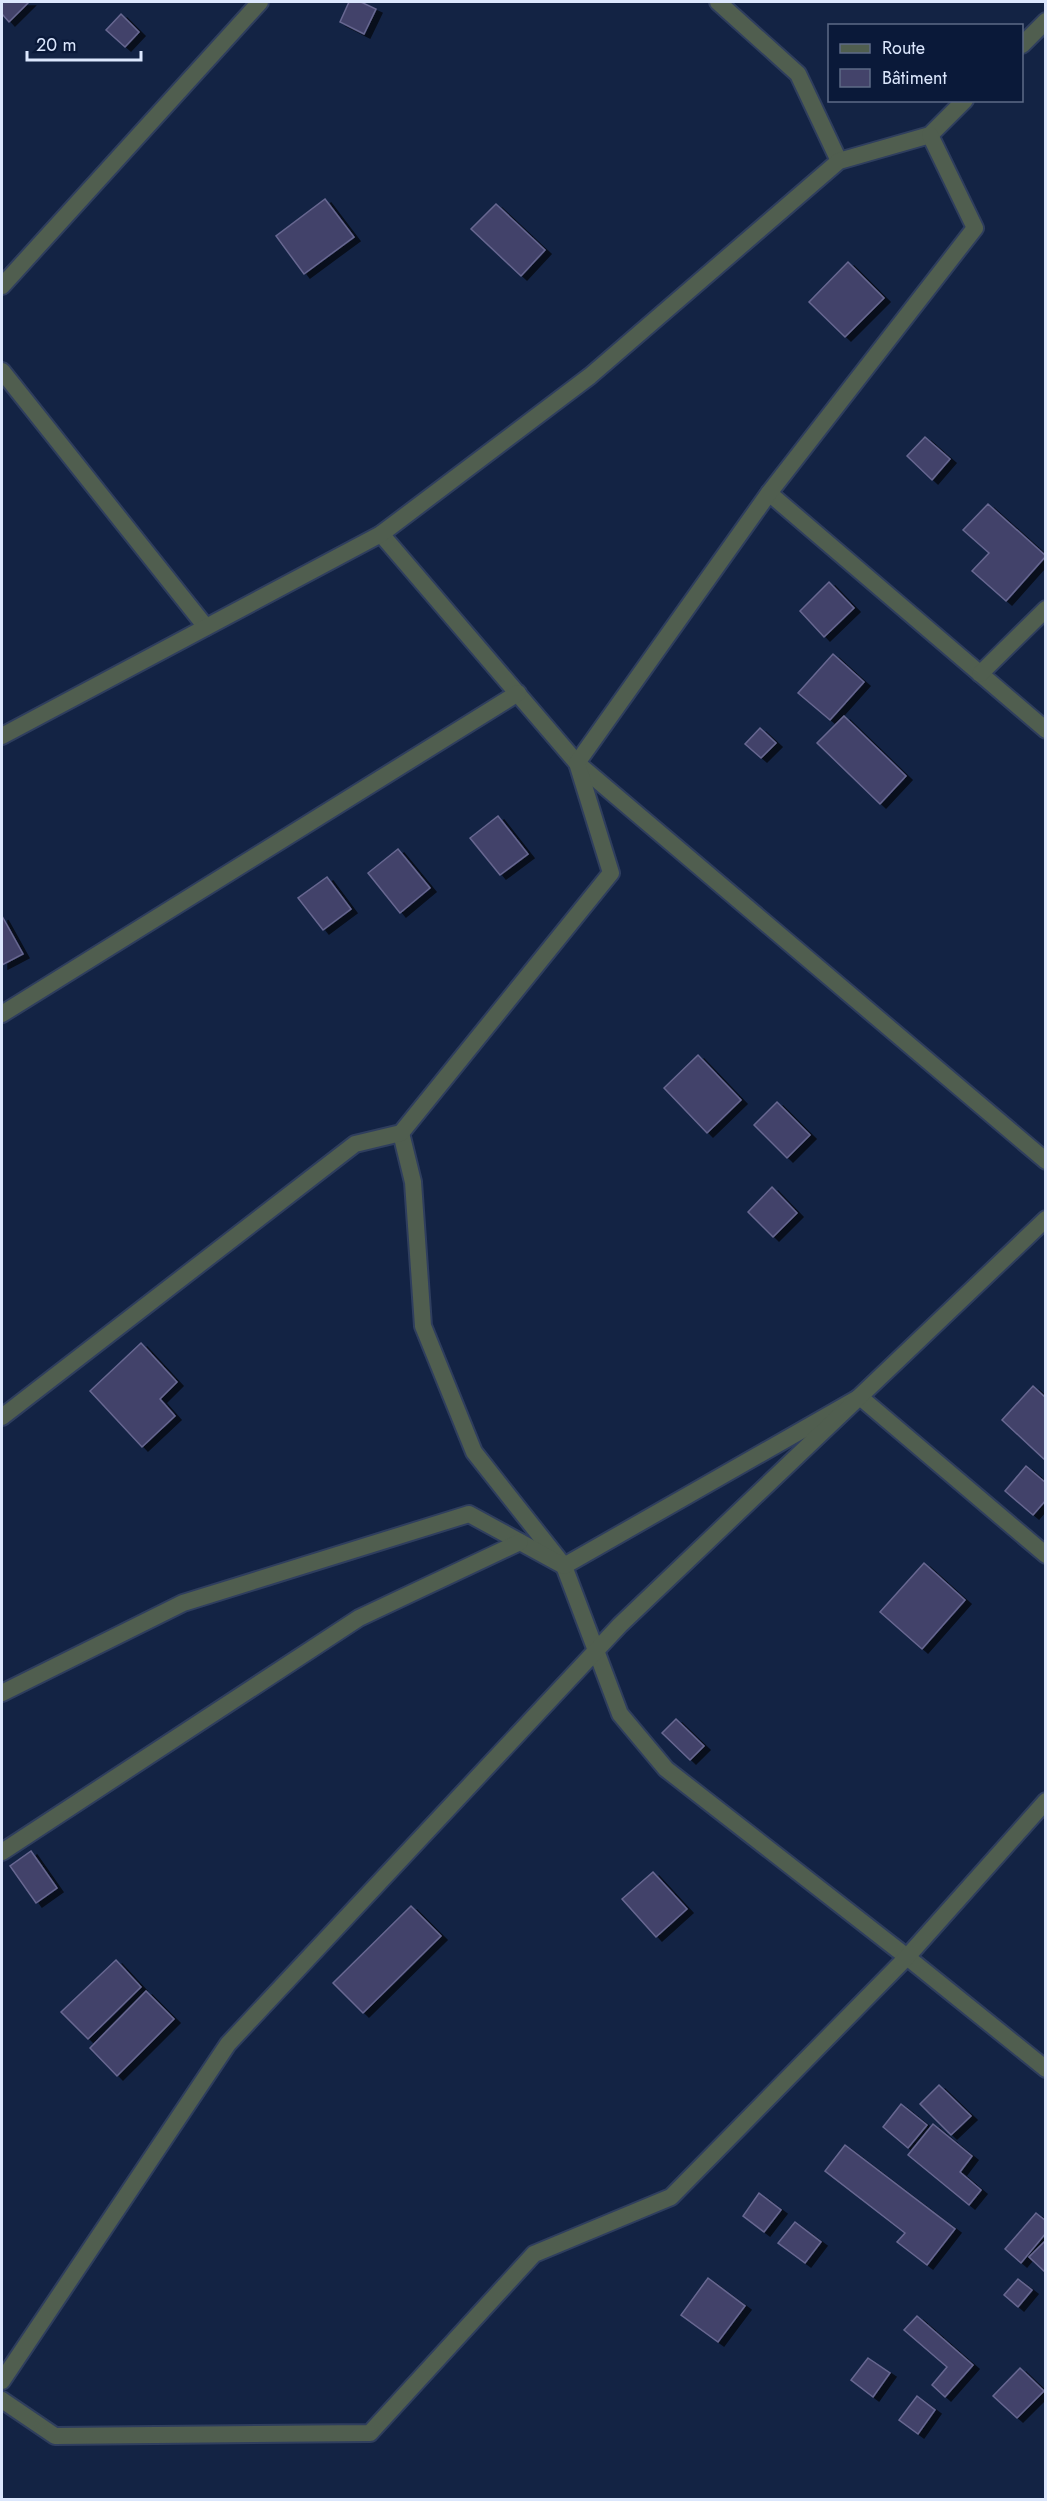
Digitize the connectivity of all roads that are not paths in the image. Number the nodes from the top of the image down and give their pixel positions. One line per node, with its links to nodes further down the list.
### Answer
1 (260, 2): 8 (street)
2 (718, 2): 7 (street)
3 (1046, 21): 4 (street)
4 (1023, 44)
5 (963, 102): 6 (street)
6 (930, 135): 7 (street); 10 (street)
7 (839, 161): 11 (street)
8 (2, 286)
9 (2, 371): 13 (street)
10 (769, 493): 14 (street); 18 (street)
11 (381, 534): 13 (street); 15 (street)
12 (1046, 609): 14 (street)
13 (206, 627): 17 (street)
14 (980, 674): 16 (street)
15 (518, 693): 18 (street); 19 (street)
16 (1046, 730)
17 (2, 736)
18 (577, 763): 20 (street); 21 (street)
19 (2, 1014)
20 (400, 1133): 24 (street); 27 (street)
21 (1046, 1161)
22 (1046, 1219): 23 (street)
23 (860, 1397): 26 (street); 27 (street); 28 (street)
24 (2, 1418)
25 (520, 1542): 27 (street); 29 (street); 31 (street)
26 (1046, 1555)
27 (564, 1566): 28 (street)
28 (596, 1651): 32 (street); 34 (street)
29 (2, 1693)
30 (1046, 1801): 32 (street)
31 (2, 1852)
32 (908, 1956): 33 (street); 35 (street)
33 (1046, 2069)
34 (2, 2381)
35 (2, 2400)

